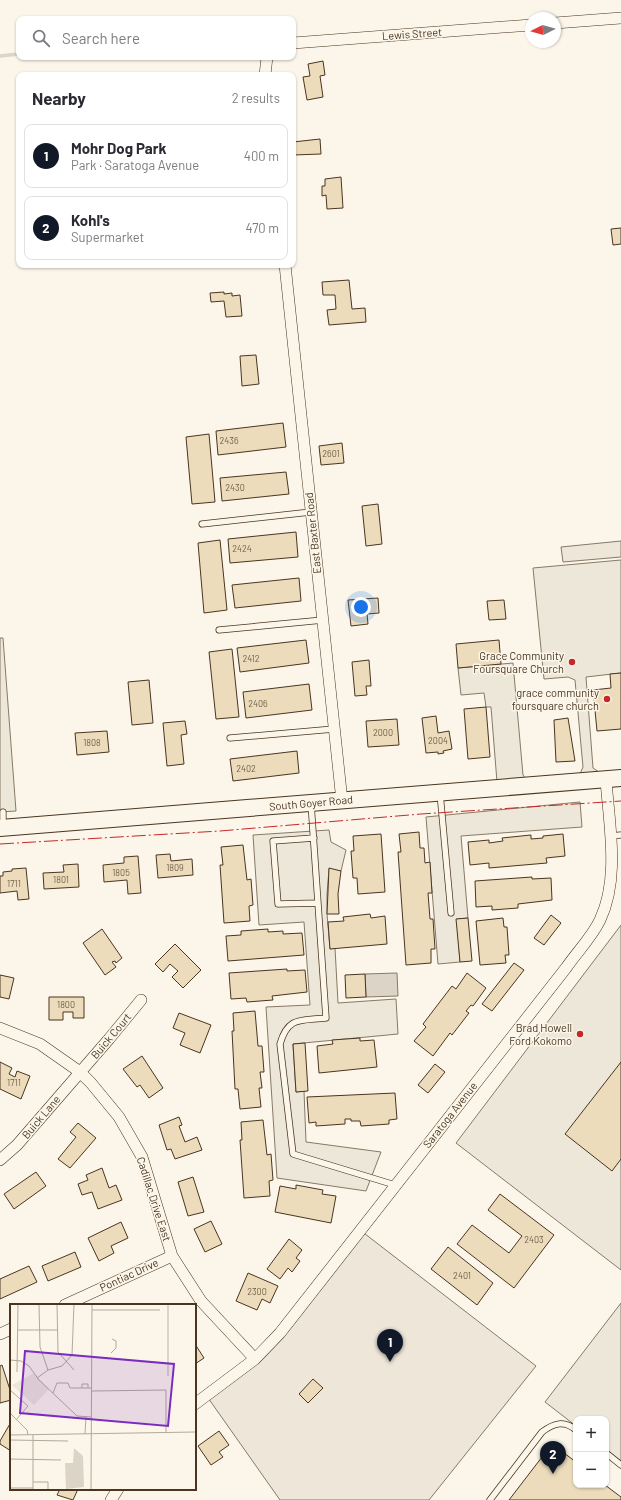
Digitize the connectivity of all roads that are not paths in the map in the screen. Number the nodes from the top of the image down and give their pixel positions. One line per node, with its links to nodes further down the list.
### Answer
1 (621, 18): 2 (street)
2 (561, 23)
3 (525, 25): 4 (street, Lewis Street)
4 (296, 43)
5 (266, 60): 6 (street)
6 (264, 72)
7 (285, 268): 8 (street, East Baxter Road)
8 (311, 512): 9 (lane); 10 (street, East Baxter Road)
9 (202, 524)
10 (323, 620): 11 (lane); 12 (street, East Baxter Road)
11 (219, 630)
12 (334, 729): 13 (lane); 16 (street, East Baxter Road)
13 (230, 738)
14 (614, 779): 15 (street, South Goyer Road); 20 (street, Saratoga Avenue)
15 (440, 793): 16 (street, South Goyer Road); 23 (lane)
16 (342, 801): 17 (street, South Goyer Road)
17 (311, 803): 18 (street, South Goyer Road); 21 (lane)
18 (2, 822)
19 (621, 835): 20 (lane)
20 (609, 836): 28 (street, Saratoga Avenue)
21 (314, 838): 22 (lane); 22 (lane)
22 (318, 903): 28 (lane)
23 (451, 913)
24 (141, 1000): 26 (street, Buick Court)
25 (0, 1028): 26 (street, Cadillac Drive East)
26 (80, 1072): 27 (street, Buick Lane); 29 (street, Cadillac Drive East)
27 (0, 1160)
28 (395, 1185): 33 (street, Saratoga Avenue)
29 (172, 1256): 30 (street, Pontiac Drive); 33 (street, Cadillac Drive East)
30 (67, 1304)
31 (10, 1329): 32 (street)
32 (0, 1334)
33 (255, 1359): 34 (street, Saratoga Avenue)
34 (196, 1403)
35 (573, 1427): 40 (lane)
36 (609, 1455): 37 (lane)
37 (621, 1465)
38 (117, 1490): 39 (street)
39 (112, 1500)
40 (490, 1500)

